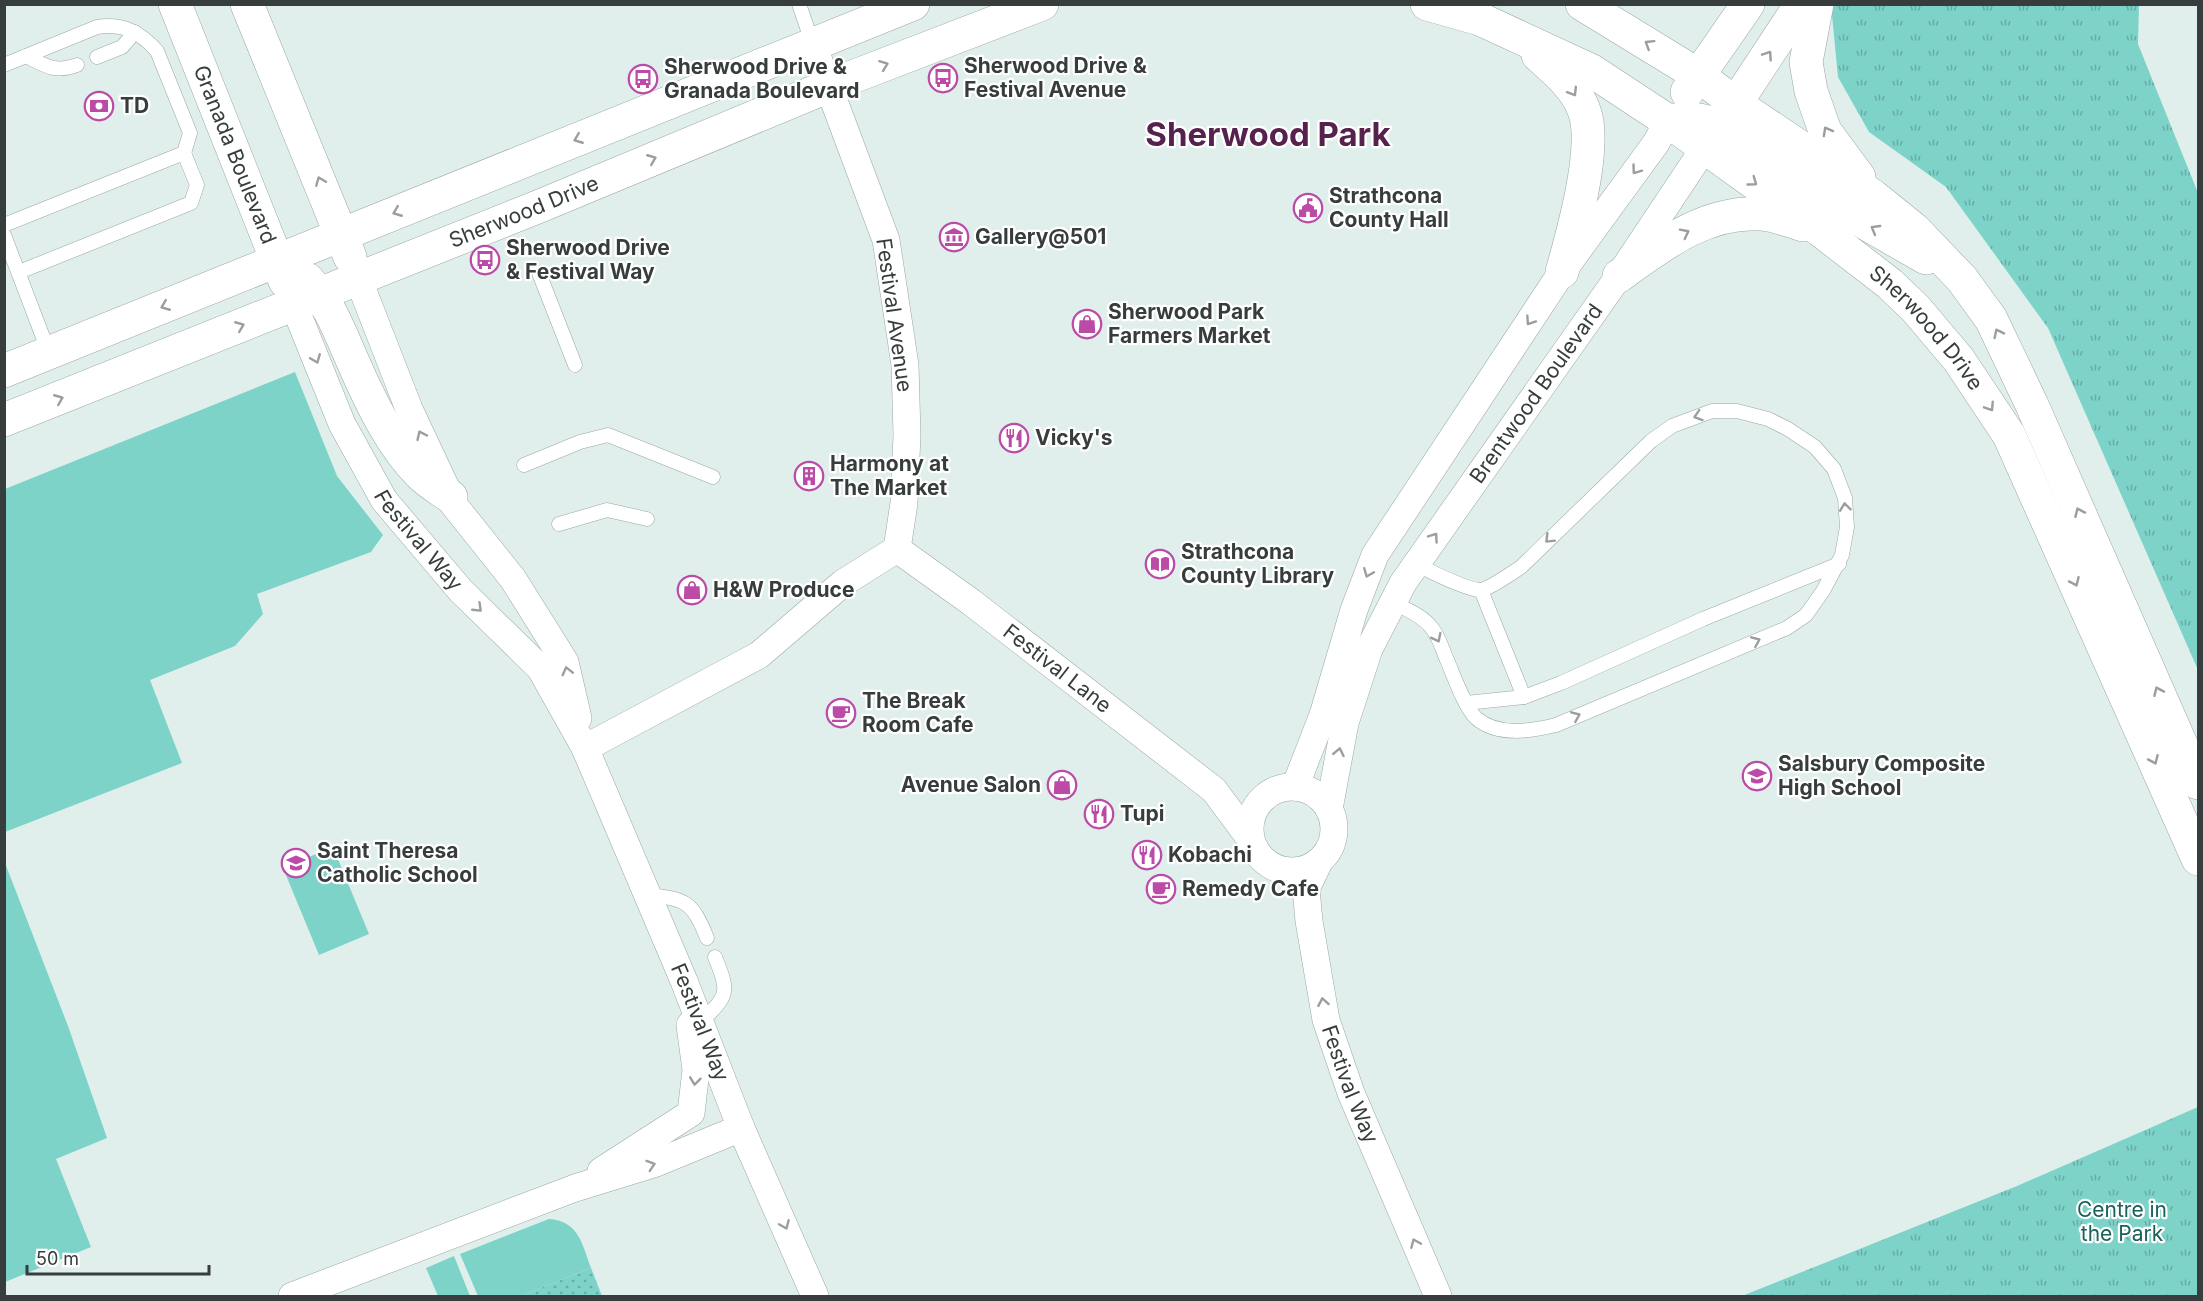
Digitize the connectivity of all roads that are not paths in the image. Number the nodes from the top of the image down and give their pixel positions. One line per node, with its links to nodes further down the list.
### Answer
1 (175, 4): 28 (main road, Granada Boulevard)
2 (247, 4): 26 (main road, one-way to 2)
3 (799, 4): 13 (lane)
4 (913, 4): 13 (main road)
5 (1042, 4): 19 (main road, Sherwood Drive, one-way to 5)
6 (1427, 4): 12 (main road, Sherwood Drive)
7 (1582, 4): 18 (main road, Sherwood Drive, one-way to 7)
8 (1748, 4): 18 (main road, Brentwood Boulevard)
9 (1801, 4): 21 (main road, Brentwood Boulevard, one-way to 9)
10 (1817, 4): 23 (main road, one-way to 10)
11 (135, 32): 14 (lane); 15 (lane); 22 (lane)
12 (1518, 35): 20 (main road, Sherwood Drive); 30 (main road, one-way to 30)
13 (813, 45): 19 (street, Festival Avenue); 26 (main road, one-way to 26)
14 (26, 56): 16 (lane); 17 (lane)
15 (97, 57)
16 (4, 65)
17 (77, 65)
18 (1698, 75): 20 (main road, Brentwood Boulevard); 21 (main road, Sherwood Drive)
19 (829, 86): 33 (main road, Sherwood Drive, one-way to 19); 45 (street, Festival Avenue)
20 (1668, 121): 21 (main road, Sherwood Drive); 30 (street, Brentwood Boulevard, one-way to 30)
21 (1720, 126): 23 (main road, Sherwood Drive); 25 (main road, Sherwood Drive, one-way to 25); 32 (street, Brentwood Boulevard); 34 (main road, one-way to 21)
22 (184, 153): 24 (lane); 29 (lane)
23 (1873, 196): 34 (main road, Sherwood Drive)
24 (4, 225)
25 (1820, 230): 32 (main road, one-way to 25); 59 (main road, Sherwood Drive, one-way to 59)
26 (342, 235): 28 (main road); 33 (main road)
27 (4, 236): 29 (lane)
28 (278, 261): 35 (main road, Granada Boulevard); 36 (main road, one-way to 36)
29 (19, 272): 36 (lane)
30 (1562, 272): 54 (street, Brentwood Boulevard, one-way to 54)
31 (539, 273): 37 (lane)
32 (1618, 276): 46 (street, Brentwood Boulevard, one-way to 32)
33 (358, 278): 35 (main road, Sherwood Drive); 42 (street, Festival Way, one-way to 33)
34 (1962, 279): 53 (main road, Sherwood Drive, one-way to 34)
35 (307, 300): 39 (main road, Sherwood Drive, one-way to 35); 42 (main road, Granada Boulevard); 52 (street, Festival Way, one-way to 52)
36 (49, 353): 38 (main road)
37 (575, 365)
38 (4, 371)
39 (4, 420)
40 (524, 465): 41 (lane)
41 (713, 477)
42 (451, 498): 52 (street, Festival Way, one-way to 42)
43 (647, 519): 44 (lane)
44 (559, 524)
45 (897, 549): 52 (street); 55 (street, Festival Lane)
46 (1415, 564): 48 (lane); 49 (street, Brentwood Boulevard)
47 (1839, 564): 48 (lane, one-way to 48); 50 (lane); 51 (lane, one-way to 47)
48 (1481, 590): 50 (lane)
49 (1392, 602): 51 (lane, one-way to 51); 57 (street, Brentwood Boulevard, one-way to 49)
50 (1524, 697): 51 (lane)
51 (1466, 703)
52 (585, 748): 61 (street, Festival Way)
53 (2199, 783)
54 (1295, 787): 56 (street); 57 (street)
55 (1214, 790): 56 (street); 58 (street, Festival Lane)
56 (1269, 793): 58 (street)
57 (1329, 809): 60 (street)
58 (1251, 840): 60 (street)
59 (2199, 860)
60 (1318, 862): 70 (street, Festival Way, one-way to 60)
61 (647, 895): 62 (lane); 64 (street, Festival Way)
62 (707, 938)
63 (715, 957): 65 (lane)
64 (684, 981): 65 (street, Festival Way); 67 (street, one-way to 67)
65 (700, 1023): 66 (street, Festival Way)
66 (741, 1128): 67 (street, one-way to 66); 69 (street, Festival Way, one-way to 69)
67 (575, 1188): 68 (street)
68 (292, 1296)
69 (815, 1296)
70 (1438, 1296)

